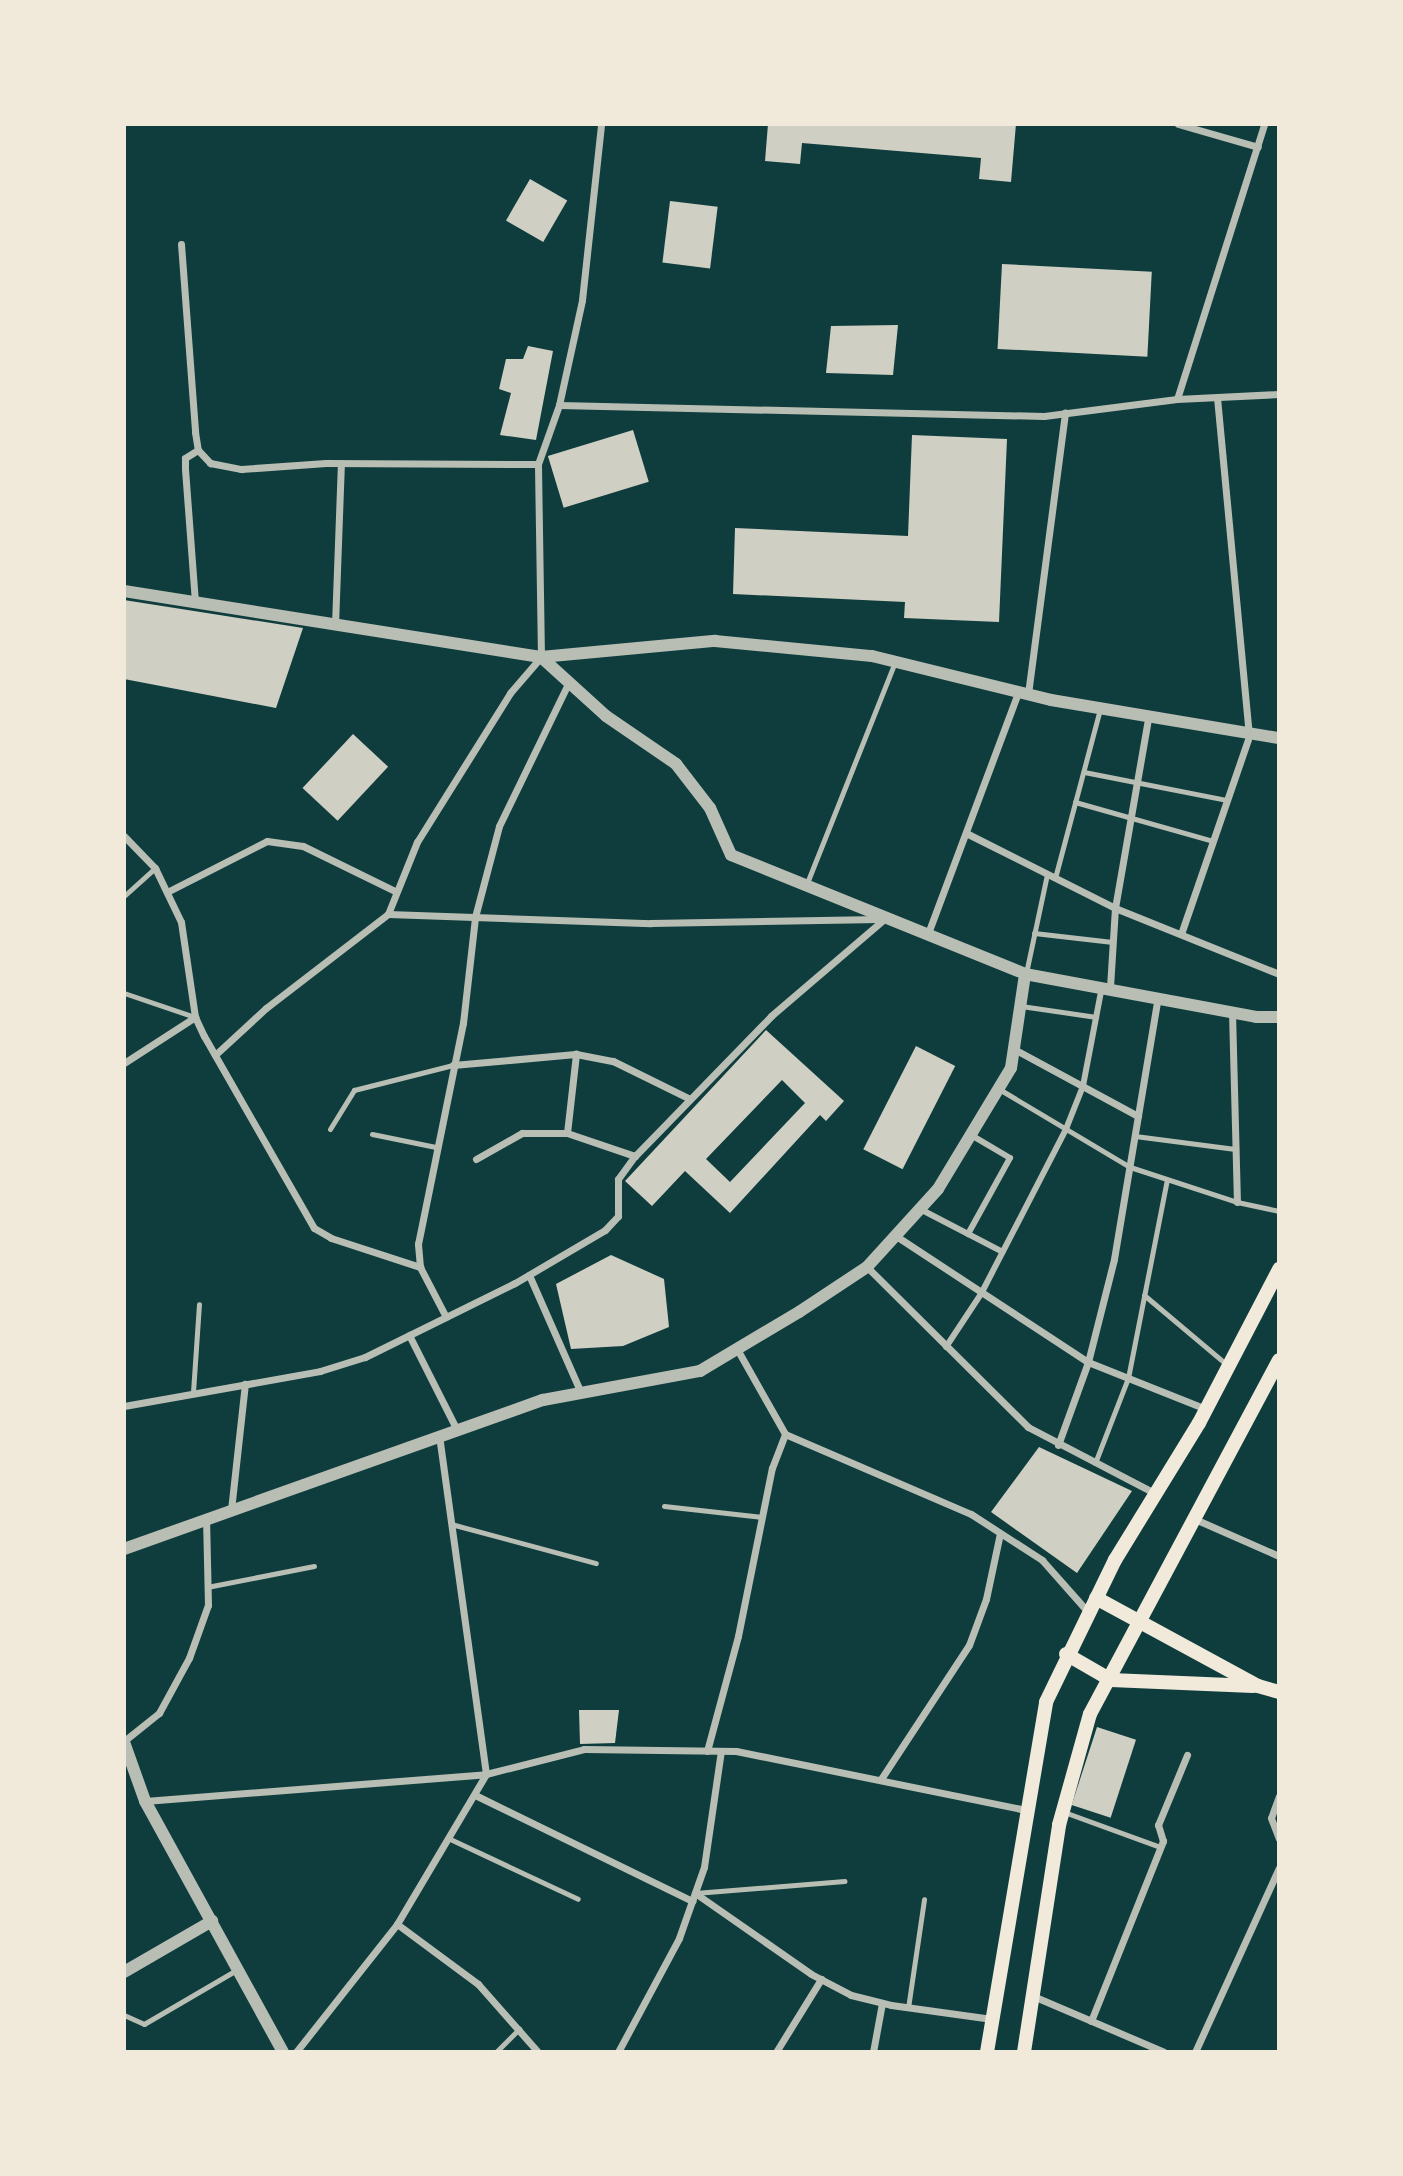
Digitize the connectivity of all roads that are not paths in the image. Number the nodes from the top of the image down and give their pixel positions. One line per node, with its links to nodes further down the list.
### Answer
1 (601, 124): 9 (street)
2 (1178, 124): 4 (street)
3 (1264, 124): 4 (street)
4 (1258, 147): 8 (street)
5 (181, 244): 11 (street)
6 (1279, 394): 7 (street)
7 (1217, 398): 8 (street); 23 (street)
8 (1177, 400): 10 (street)
9 (559, 405): 10 (street); 13 (street)
10 (1065, 411): 20 (street)
11 (198, 450): 12 (street); 15 (street)
12 (341, 463): 13 (street); 16 (street)
13 (538, 464): 17 (street)
14 (124, 591): 15 (street)
15 (195, 603): 16 (street)
16 (335, 625): 17 (street)
17 (541, 657): 18 (street); 19 (street); 37 (street)
18 (895, 662): 20 (street); 36 (lane)
19 (569, 682): 36 (street); 42 (street)
20 (1023, 693): 21 (street); 30 (street)
21 (1100, 709): 22 (street); 25 (lane)
22 (1148, 718): 23 (street); 26 (street)
23 (1249, 736): 24 (street); 27 (street)
24 (1279, 738)
25 (1084, 772): 26 (lane); 28 (lane)
26 (1136, 782): 27 (lane); 29 (street)
27 (1227, 800): 32 (street)
28 (1076, 802): 29 (lane); 35 (lane)
29 (1130, 818): 32 (lane); 40 (street)
30 (968, 834): 34 (street); 46 (street)
31 (124, 836): 33 (street)
32 (1213, 841): 45 (street)
33 (155, 868): 38 (street); 39 (lane)
34 (1047, 874): 35 (street); 44 (lane)
35 (1055, 878): 40 (street)
36 (806, 886): 43 (street)
37 (396, 891): 38 (street); 41 (street)
38 (167, 892): 55 (street)
39 (124, 896)
40 (1115, 908): 45 (street); 47 (street)
41 (388, 914): 42 (street); 60 (street)
42 (475, 917): 43 (street); 62 (street)
43 (884, 919): 46 (street); 65 (street)
44 (1034, 933): 47 (lane); 48 (lane)
45 (1181, 934): 49 (street)
46 (927, 936): 48 (street)
47 (1112, 942): 50 (street)
48 (1025, 974): 50 (street); 53 (street)
49 (1279, 974)
50 (1106, 987): 52 (street); 56 (street)
51 (124, 993): 55 (lane)
52 (1158, 997): 54 (street); 66 (street)
53 (1021, 1006): 56 (lane); 58 (street)
54 (1232, 1012): 57 (street); 74 (street)
55 (195, 1017): 60 (street); 61 (street)
56 (1096, 1017): 63 (street)
57 (1279, 1017)
58 (1014, 1049): 63 (street); 64 (street)
59 (576, 1054): 62 (street); 65 (street); 69 (street)
60 (215, 1055): 85 (street)
61 (124, 1063)
62 (453, 1065): 67 (lane); 73 (street)
63 (1083, 1086): 66 (street); 68 (street)
64 (999, 1089): 68 (lane); 71 (street)
65 (688, 1098): 75 (street)
66 (1138, 1116): 72 (street)
67 (330, 1129)
68 (1066, 1129): 77 (lane); 84 (street)
69 (566, 1133): 75 (street); 76 (street)
70 (372, 1134): 73 (lane)
71 (971, 1135): 80 (street); 82 (street)
72 (1135, 1136): 74 (lane); 77 (street)
73 (436, 1147): 85 (street)
74 (1235, 1149): 79 (street)
75 (635, 1156): 88 (street)
76 (476, 1159)
77 (1130, 1167): 78 (lane); 97 (street)
78 (1167, 1180): 79 (lane); 90 (lane)
79 (1237, 1202): 81 (lane)
80 (920, 1209): 82 (street); 83 (street)
81 (1279, 1211)
82 (968, 1234): 84 (street)
83 (896, 1236): 86 (street); 89 (street)
84 (1003, 1252): 89 (street)
85 (420, 1267): 92 (street)
86 (867, 1267): 94 (street); 95 (street)
87 (1279, 1269): 98 (main road)
88 (529, 1275): 92 (street); 102 (street)
89 (981, 1294): 94 (street); 97 (street)
90 (1144, 1295): 98 (lane); 99 (lane)
91 (199, 1304): 101 (lane)
92 (446, 1317): 93 (street)
93 (409, 1335): 100 (street); 105 (street)
94 (946, 1347): 108 (street)
95 (737, 1349): 102 (street); 106 (street)
96 (1279, 1360): 115 (main road)
97 (1088, 1362): 99 (street); 108 (street)
98 (1229, 1366): 104 (main road)
99 (1128, 1378): 104 (street); 109 (lane)
100 (245, 1384): 101 (street); 112 (street)
101 (193, 1392): 103 (street)
102 (581, 1393): 105 (street)
103 (124, 1406)
104 (1206, 1409): 110 (main road)
105 (457, 1430): 107 (street)
106 (785, 1434): 113 (street); 117 (street)
107 (439, 1436): 112 (street); 116 (street)
108 (1058, 1445): 109 (street)
109 (1095, 1463): 110 (street)
110 (1156, 1494): 123 (main road)
111 (664, 1506): 113 (lane)
112 (231, 1510): 114 (street)
113 (762, 1517): 131 (street)
114 (206, 1519): 118 (street); 122 (street)
115 (1197, 1520): 119 (street); 125 (main road)
116 (452, 1524): 120 (lane); 134 (street)
117 (1000, 1533): 124 (street); 135 (street)
118 (124, 1549)
119 (1279, 1556)
120 (596, 1563)
121 (314, 1566): 122 (lane)
122 (207, 1587): 130 (street)
123 (1096, 1598): 124 (main road); 125 (main road)
124 (1088, 1612): 126 (main road)
125 (1143, 1622): 127 (main road); 128 (main road)
126 (1066, 1654): 127 (main road); 139 (main road)
127 (1111, 1680): 128 (main road); 140 (main road)
128 (1258, 1686): 129 (main road)
129 (1279, 1692)
130 (124, 1741): 138 (street)
131 (707, 1751): 132 (street); 134 (street)
132 (721, 1751): 135 (street); 146 (street)
133 (1187, 1755): 143 (street)
134 (486, 1774): 136 (street); 138 (street)
135 (881, 1779): 139 (street)
136 (475, 1795): 141 (street); 146 (street)
137 (1279, 1796): 142 (street)
138 (145, 1801): 149 (street)
139 (1026, 1810): 158 (main road)
140 (1062, 1811): 143 (lane); 154 (main road)
141 (450, 1839): 147 (lane); 150 (street)
142 (1279, 1839)
143 (1160, 1847): 159 (street)
144 (1279, 1868): 171 (street)
145 (845, 1881): 146 (lane)
146 (693, 1897): 153 (street); 165 (street)
147 (578, 1899)
148 (924, 1899): 156 (lane)
149 (212, 1921): 151 (street); 152 (street)
150 (397, 1924): 160 (street); 162 (street)
151 (239, 1969): 157 (lane); 161 (street)
152 (124, 1972)
153 (821, 1979): 155 (street); 166 (street)
154 (1033, 1996): 159 (street); 169 (main road)
155 (882, 2003): 156 (street); 167 (street)
156 (908, 2008): 158 (street)
157 (124, 2015)
158 (992, 2019): 168 (main road)
159 (1091, 2021): 170 (street)
160 (519, 2029): 163 (lane); 164 (street)
161 (284, 2052)
162 (296, 2052)
163 (496, 2052)
164 (538, 2052)
165 (618, 2052)
166 (776, 2052)
167 (873, 2052)
168 (987, 2052)
169 (1024, 2052)
170 (1164, 2052)
171 (1195, 2052)

